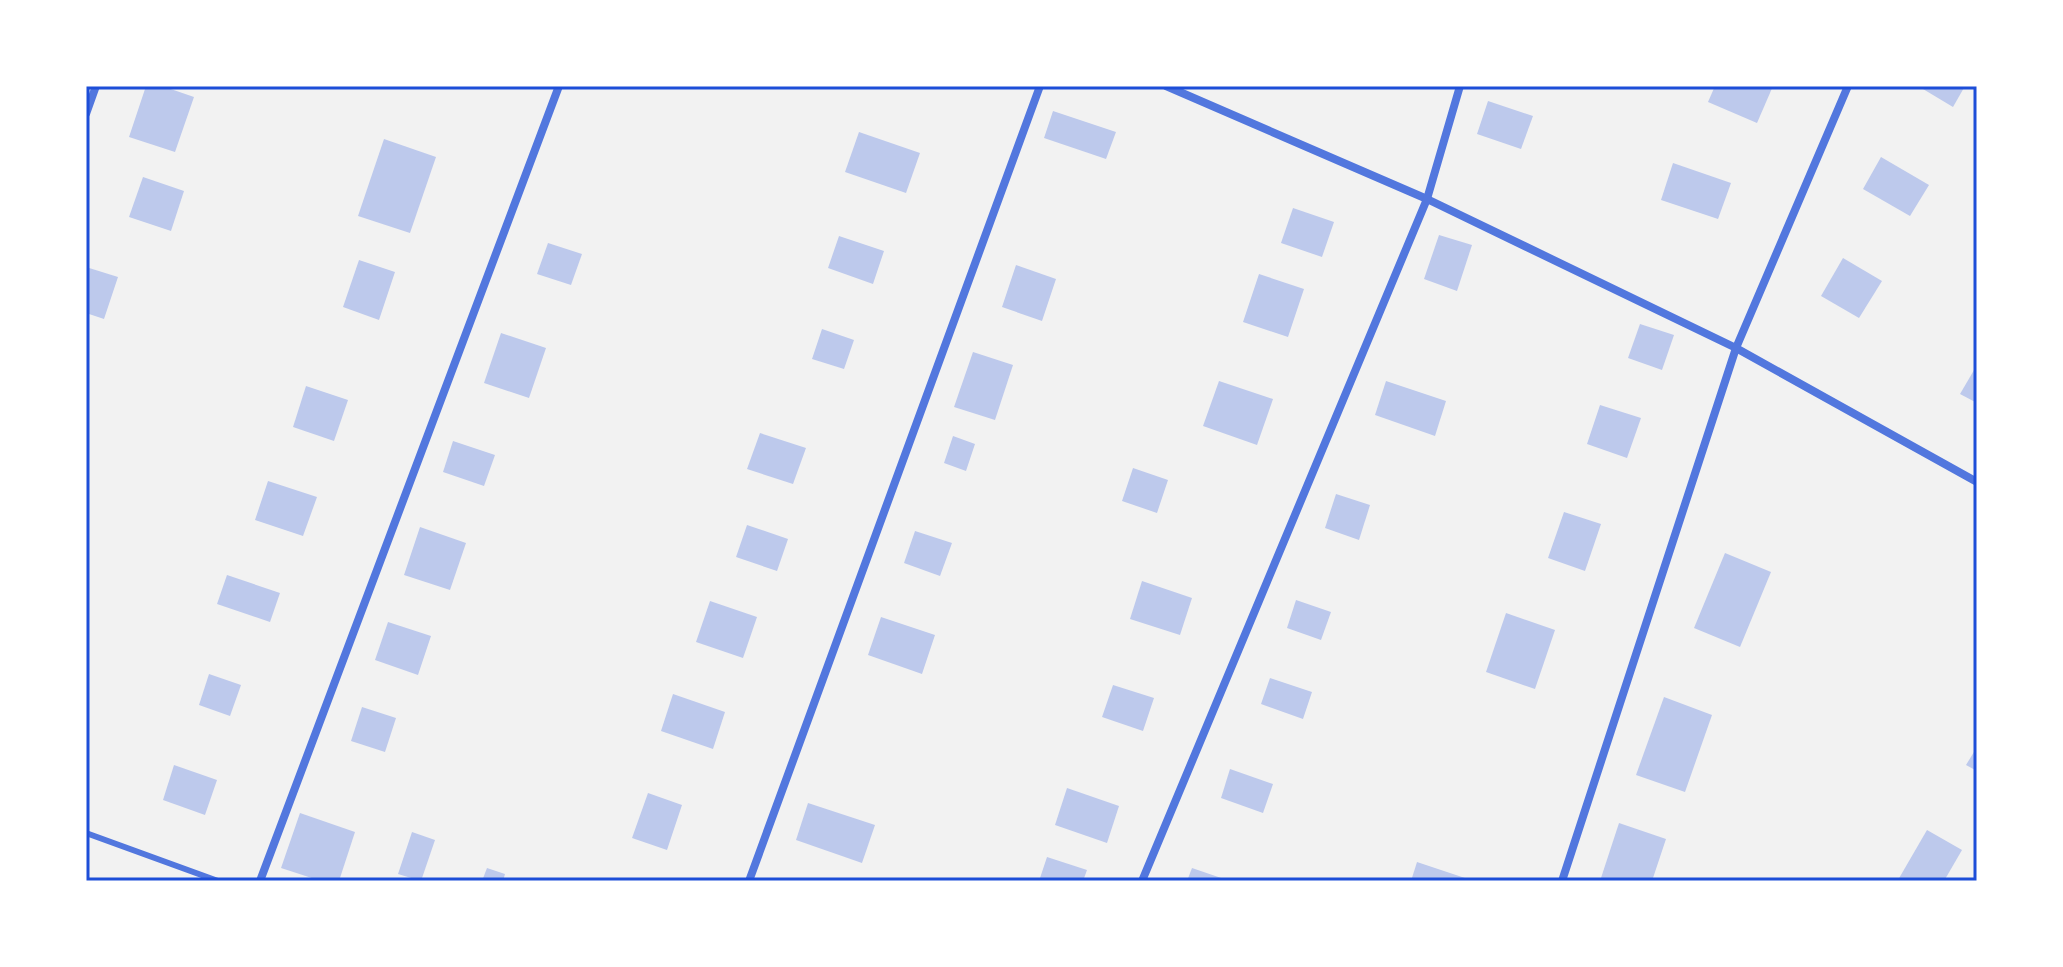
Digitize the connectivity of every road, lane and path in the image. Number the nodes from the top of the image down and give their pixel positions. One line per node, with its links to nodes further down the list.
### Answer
1 (96, 86): 7 (street)
2 (559, 86): 13 (street)
3 (1040, 86): 14 (street)
4 (1166, 86): 8 (street)
5 (1460, 86): 8 (street)
6 (1848, 86): 9 (street)
7 (86, 114)
8 (1427, 199): 9 (street); 15 (street)
9 (1736, 348): 10 (street); 16 (street)
10 (1977, 482)
11 (86, 833): 12 (lane)
12 (218, 881)
13 (260, 881)
14 (749, 881)
15 (1142, 881)
16 (1562, 881)

